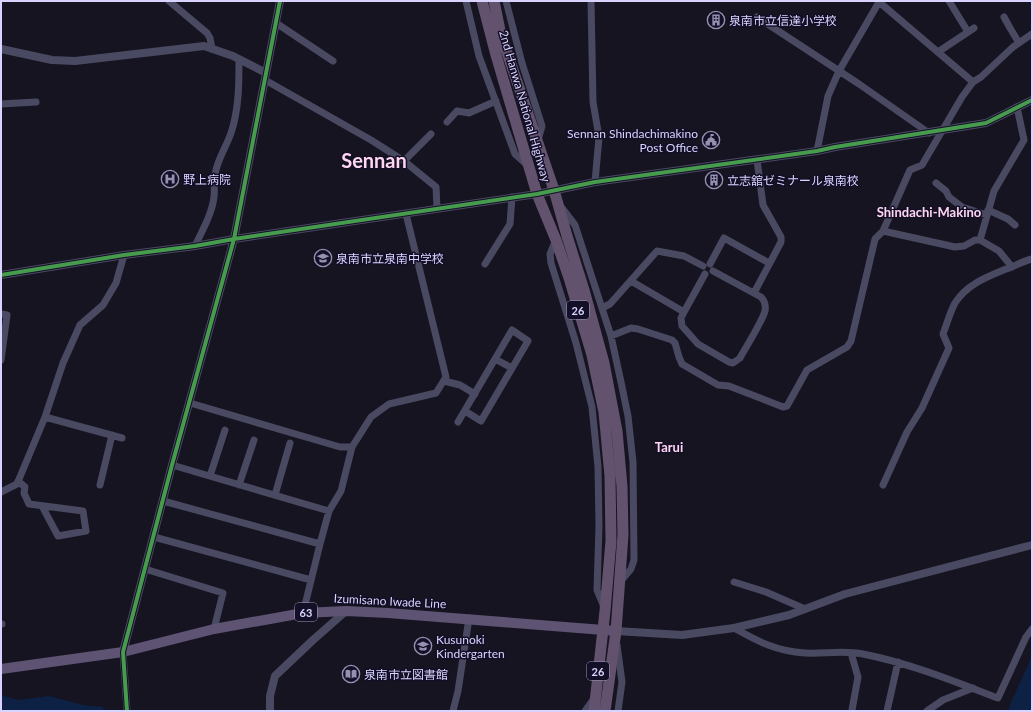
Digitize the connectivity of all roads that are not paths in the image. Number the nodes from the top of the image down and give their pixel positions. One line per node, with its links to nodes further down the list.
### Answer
1 (169, 1): 16 (street)
2 (280, 1): 12 (street)
3 (466, 1): 24 (street)
4 (482, 1): 36 (highway, 2nd Hanwa National Highway / 26)
5 (494, 1): 32 (highway, 2nd Hanwa National Highway / 26)
6 (506, 1): 32 (street)
7 (592, 1): 37 (street)
8 (949, 1): 17 (street)
9 (878, 2): 17 (street); 20 (street)
10 (1004, 16): 14 (street)
11 (757, 17): 20 (street)
12 (276, 23): 19 (street); 21 (street)
13 (1032, 34): 14 (street)
14 (1020, 43): 22 (street)
15 (1, 48): 16 (street)
16 (212, 49): 18 (street)
17 (938, 52): 22 (street)
18 (239, 59): 21 (street); 50 (street)
19 (333, 60)
20 (839, 71): 30 (street); 33 (street)
21 (265, 76): 35 (street); 48 (street)
22 (973, 82): 29 (street)
23 (1032, 100): 27 (street)
24 (496, 101): 28 (street); 36 (street)
25 (36, 102): 26 (street)
26 (1, 104)
27 (1017, 108): 29 (street); 44 (street)
28 (447, 122)
29 (942, 131): 30 (street); 47 (street)
30 (929, 133): 33 (street)
31 (431, 134): 35 (street)
32 (538, 140): 39 (highway, 2nd Hanwa National Highway / 26)
33 (817, 151): 34 (street)
34 (756, 160): 37 (street); 53 (street)
35 (404, 161): 43 (street)
36 (529, 168): 40 (highway, 2nd Hanwa National Highway / 26)
37 (595, 182): 39 (street)
38 (936, 183): 44 (street)
39 (554, 190): 40 (street); 42 (highway, 2nd Hanwa National Highway / 26)
40 (537, 194): 41 (street); 104 (highway, 2nd Hanwa National Highway / 26)
41 (512, 198): 43 (street); 54 (street)
42 (558, 203): 60 (street); 95 (highway, 2nd Hanwa National Highway / 26)
43 (437, 208): 45 (street)
44 (988, 212): 46 (street); 49 (street)
45 (406, 214): 48 (street); 67 (street)
46 (1015, 225)
47 (883, 231): 49 (street); 63 (street)
48 (234, 238): 50 (street); 69 (street)
49 (980, 240): 55 (street)
50 (195, 246): 51 (street)
51 (124, 255): 57 (street); 71 (street)
52 (1032, 259): 55 (street)
53 (769, 263): 56 (street); 59 (street)
54 (485, 264)
55 (1012, 267): 84 (street)
56 (708, 269): 58 (street); 59 (street); 61 (street)
57 (1, 276)
58 (631, 281): 60 (street); 61 (street)
59 (754, 293): 61 (street)
60 (602, 308): 63 (street)
61 (684, 312)
62 (1, 314): 65 (street)
63 (611, 336): 95 (street)
64 (495, 359): 66 (street); 66 (street); 68 (street)
65 (1, 360)
66 (512, 368): 70 (street)
67 (444, 381): 68 (street); 78 (street)
68 (475, 394): 70 (street)
69 (190, 403): 78 (street); 79 (street)
70 (465, 411): 72 (street)
71 (45, 417): 74 (street); 81 (street)
72 (458, 422)
73 (225, 430): 80 (street)
74 (112, 435): 75 (street); 82 (street)
75 (122, 438)
76 (254, 440): 83 (street)
77 (290, 443): 86 (street)
78 (352, 447): 89 (street)
79 (172, 465): 80 (street); 87 (street)
80 (210, 476): 83 (street)
81 (18, 481): 85 (street); 88 (street)
82 (100, 485)
83 (239, 485): 86 (street)
84 (883, 485)
85 (1, 492)
86 (275, 495): 89 (street)
87 (163, 501): 90 (street); 91 (street)
88 (42, 506): 88 (street)
89 (329, 511): 91 (street)
90 (154, 536): 93 (street); 94 (street)
91 (320, 544): 94 (street)
92 (1032, 545): 97 (street)
93 (145, 569): 102 (street); 106 (street)
94 (311, 580): 99 (street)
95 (620, 582): 105 (highway, 2nd Hanwa National Highway / 26)
96 (734, 582): 97 (street)
97 (805, 609): 101 (street)
98 (346, 611): 99 (main road, Izumisano Iwade Line / 63); 100 (main road, Izumisano Iwade Line / 63); 114 (street)
99 (304, 612): 102 (main road, Izumisano Iwade Line / 63)
100 (469, 618): 104 (main road, Izumisano Iwade Line / 63); 115 (street)
101 (734, 628): 105 (street); 107 (street)
102 (214, 629): 106 (main road, Izumisano Iwade Line / 63)
103 (1032, 629): 110 (street)
104 (603, 631): 105 (main road, Izumisano Iwade Line / 63); 111 (highway, 2nd Hanwa National Highway / 26)
105 (616, 631): 118 (highway, 2nd Hanwa National Highway / 26); 119 (street)
106 (123, 652): 109 (main road, Izumisano Iwade Line / 63); 113 (street)
107 (851, 653): 108 (street); 112 (street)
108 (898, 662): 110 (street); 120 (street)
109 (1, 669)
110 (973, 688): 121 (street)
111 (595, 697): 116 (street); 117 (highway, 2nd Hanwa National Highway / 26)
112 (852, 710)
113 (127, 711)
114 (270, 711)
115 (453, 711)
116 (585, 711)
117 (594, 711)
118 (605, 711)
119 (618, 711)
120 (887, 711)
121 (927, 711)

